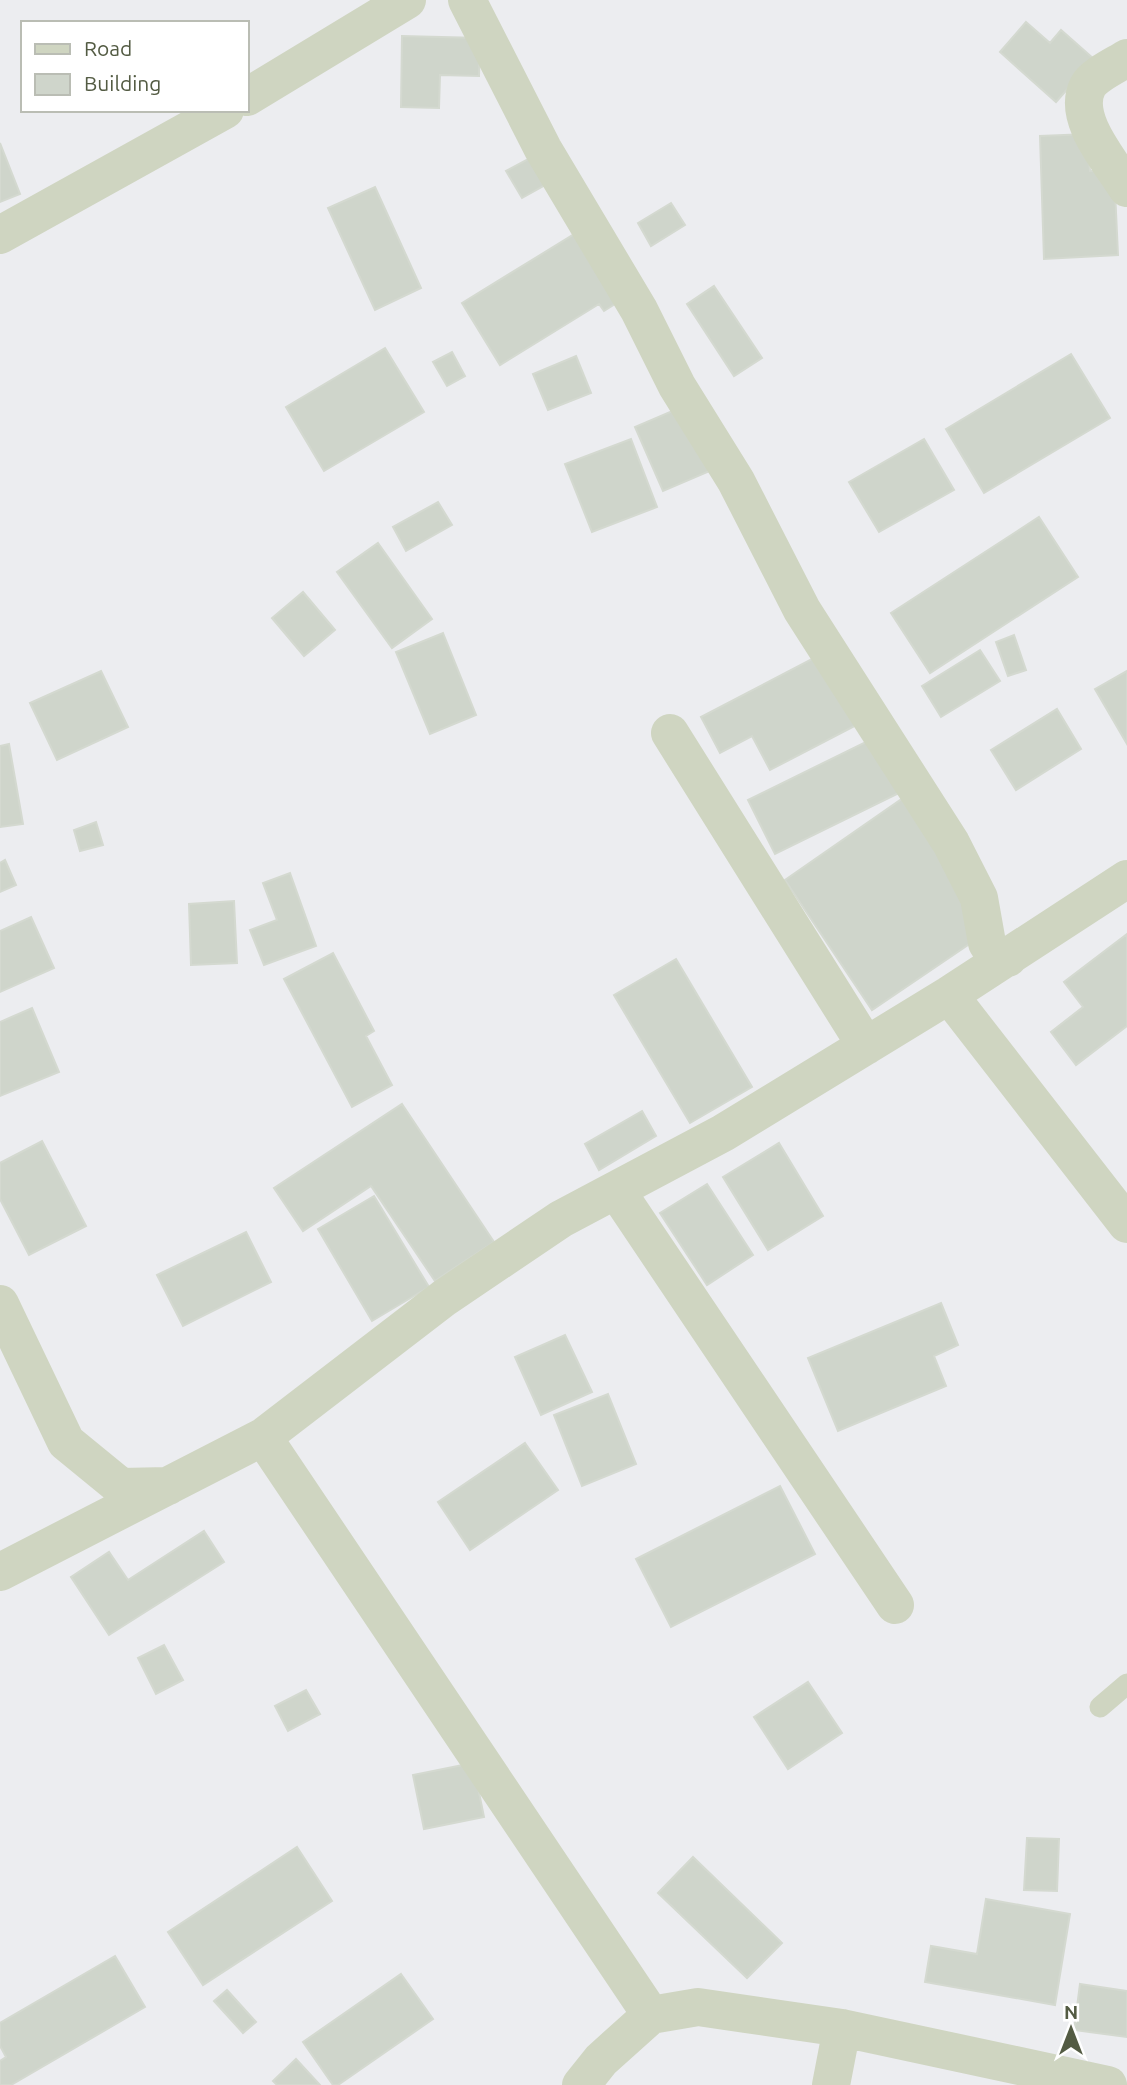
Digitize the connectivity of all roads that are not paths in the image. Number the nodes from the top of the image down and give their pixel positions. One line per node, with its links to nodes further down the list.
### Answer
1 (407, 0): 4 (street)
2 (467, 0): 10 (street)
3 (1127, 58): 6 (street)
4 (248, 96)
5 (221, 112): 7 (street)
6 (1127, 188)
7 (0, 235)
8 (670, 733): 12 (street)
9 (1127, 879): 10 (street)
10 (1008, 958): 11 (street)
11 (949, 995): 12 (street); 14 (street)
12 (866, 1046): 13 (street)
13 (616, 1190): 16 (street); 19 (street)
14 (1127, 1224)
15 (0, 1304): 17 (street)
16 (263, 1437): 17 (street); 22 (street)
17 (170, 1486): 18 (street)
18 (0, 1572)
19 (895, 1605)
20 (1127, 1684): 21 (lane)
21 (1100, 1707)
22 (651, 2015): 23 (street); 24 (street)
23 (842, 2028): 25 (street); 26 (street)
24 (581, 2085)
25 (831, 2085)
26 (1108, 2085)

